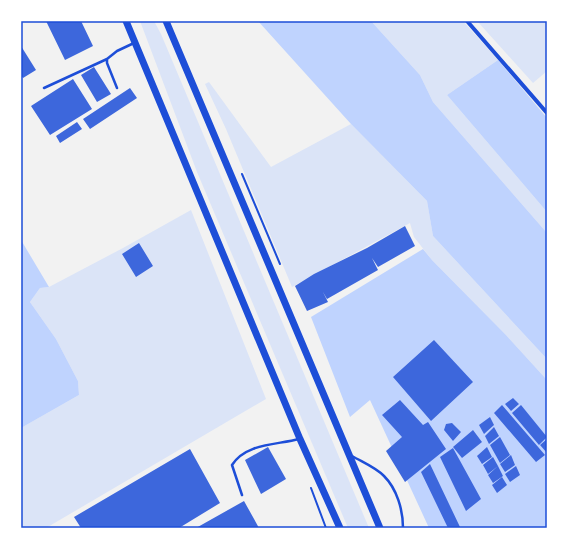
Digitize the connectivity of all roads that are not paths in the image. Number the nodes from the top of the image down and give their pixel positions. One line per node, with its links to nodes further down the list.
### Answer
1 (126, 21): 4 (main road)
2 (466, 21): 8 (street)
3 (166, 22): 10 (main road)
4 (135, 42): 5 (lane); 9 (main road)
5 (107, 59): 6 (lane); 7 (lane)
6 (44, 88)
7 (117, 88)
8 (547, 114)
9 (300, 439): 11 (lane); 12 (main road)
10 (349, 455): 13 (main road); 14 (lane)
11 (242, 495)
12 (340, 528)
13 (380, 528)
14 (403, 528)

